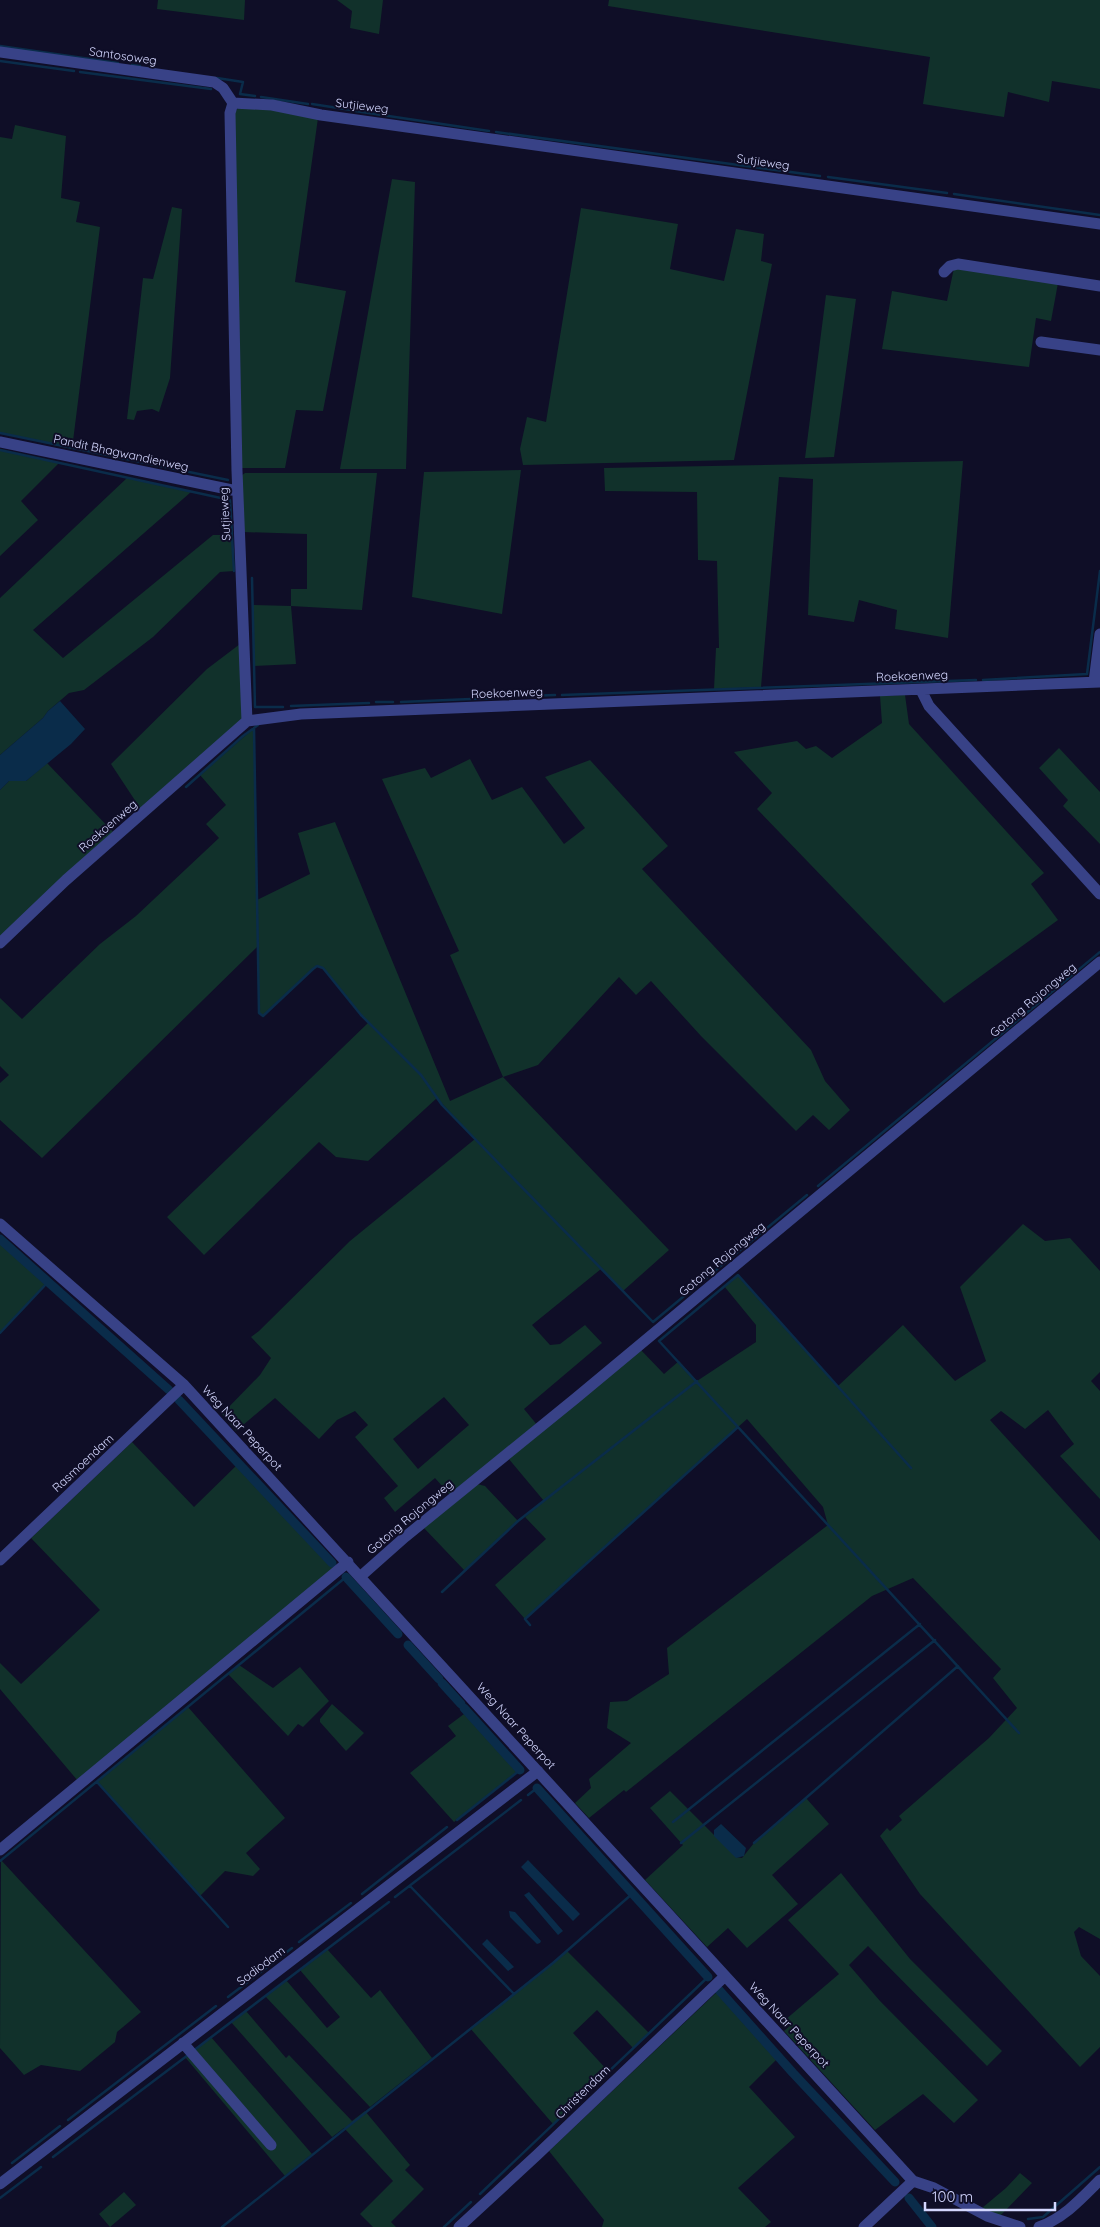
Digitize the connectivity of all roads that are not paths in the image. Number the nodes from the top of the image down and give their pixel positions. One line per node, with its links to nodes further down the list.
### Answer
1 (0, 52): 2 (street, Santosoweg)
2 (233, 103): 3 (street, Sutjieweg); 9 (street, Sutjieweg)
3 (1100, 224)
4 (944, 272): 5 (street)
5 (1100, 286)
6 (1041, 342): 7 (street)
7 (1100, 350)
8 (0, 442): 9 (street, Pandit Bhagwandienweg)
9 (238, 491): 13 (street, Sutjieweg)
10 (1100, 634): 11 (street)
11 (1097, 682): 12 (street, Roekoenweg)
12 (921, 690): 13 (street, Roekoenweg); 14 (street)
13 (247, 721): 15 (street, Roekoenweg)
14 (1100, 894)
15 (0, 943)
16 (1100, 962): 21 (street, Gotong Rojongweg)
17 (0, 1224): 18 (street, Weg Naar Peperpot)
18 (184, 1385): 19 (street, Rasmoendam); 20 (street, Weg Naar Peperpot)
19 (0, 1560)
20 (348, 1562): 21 (street, Weg Naar Peperpot); 23 (street)
21 (361, 1576): 22 (street, Weg Naar Peperpot)
22 (538, 1771): 24 (street, Weg Naar Peperpot); 25 (street, Sadiodam)
23 (0, 1850)
24 (725, 1976): 28 (street, Weg Naar Peperpot); 31 (street, Christendam)
25 (183, 2044): 26 (street); 29 (street, Sadiodam)
26 (271, 2145)
27 (1100, 2180): 34 (street)
28 (913, 2181): 30 (street, Weg Naar Peperpot); 32 (street)
29 (0, 2184)
30 (984, 2221): 33 (street, Weg Naar Peperpot)
31 (459, 2227)
32 (864, 2227)
33 (1020, 2227)
34 (1039, 2227)

